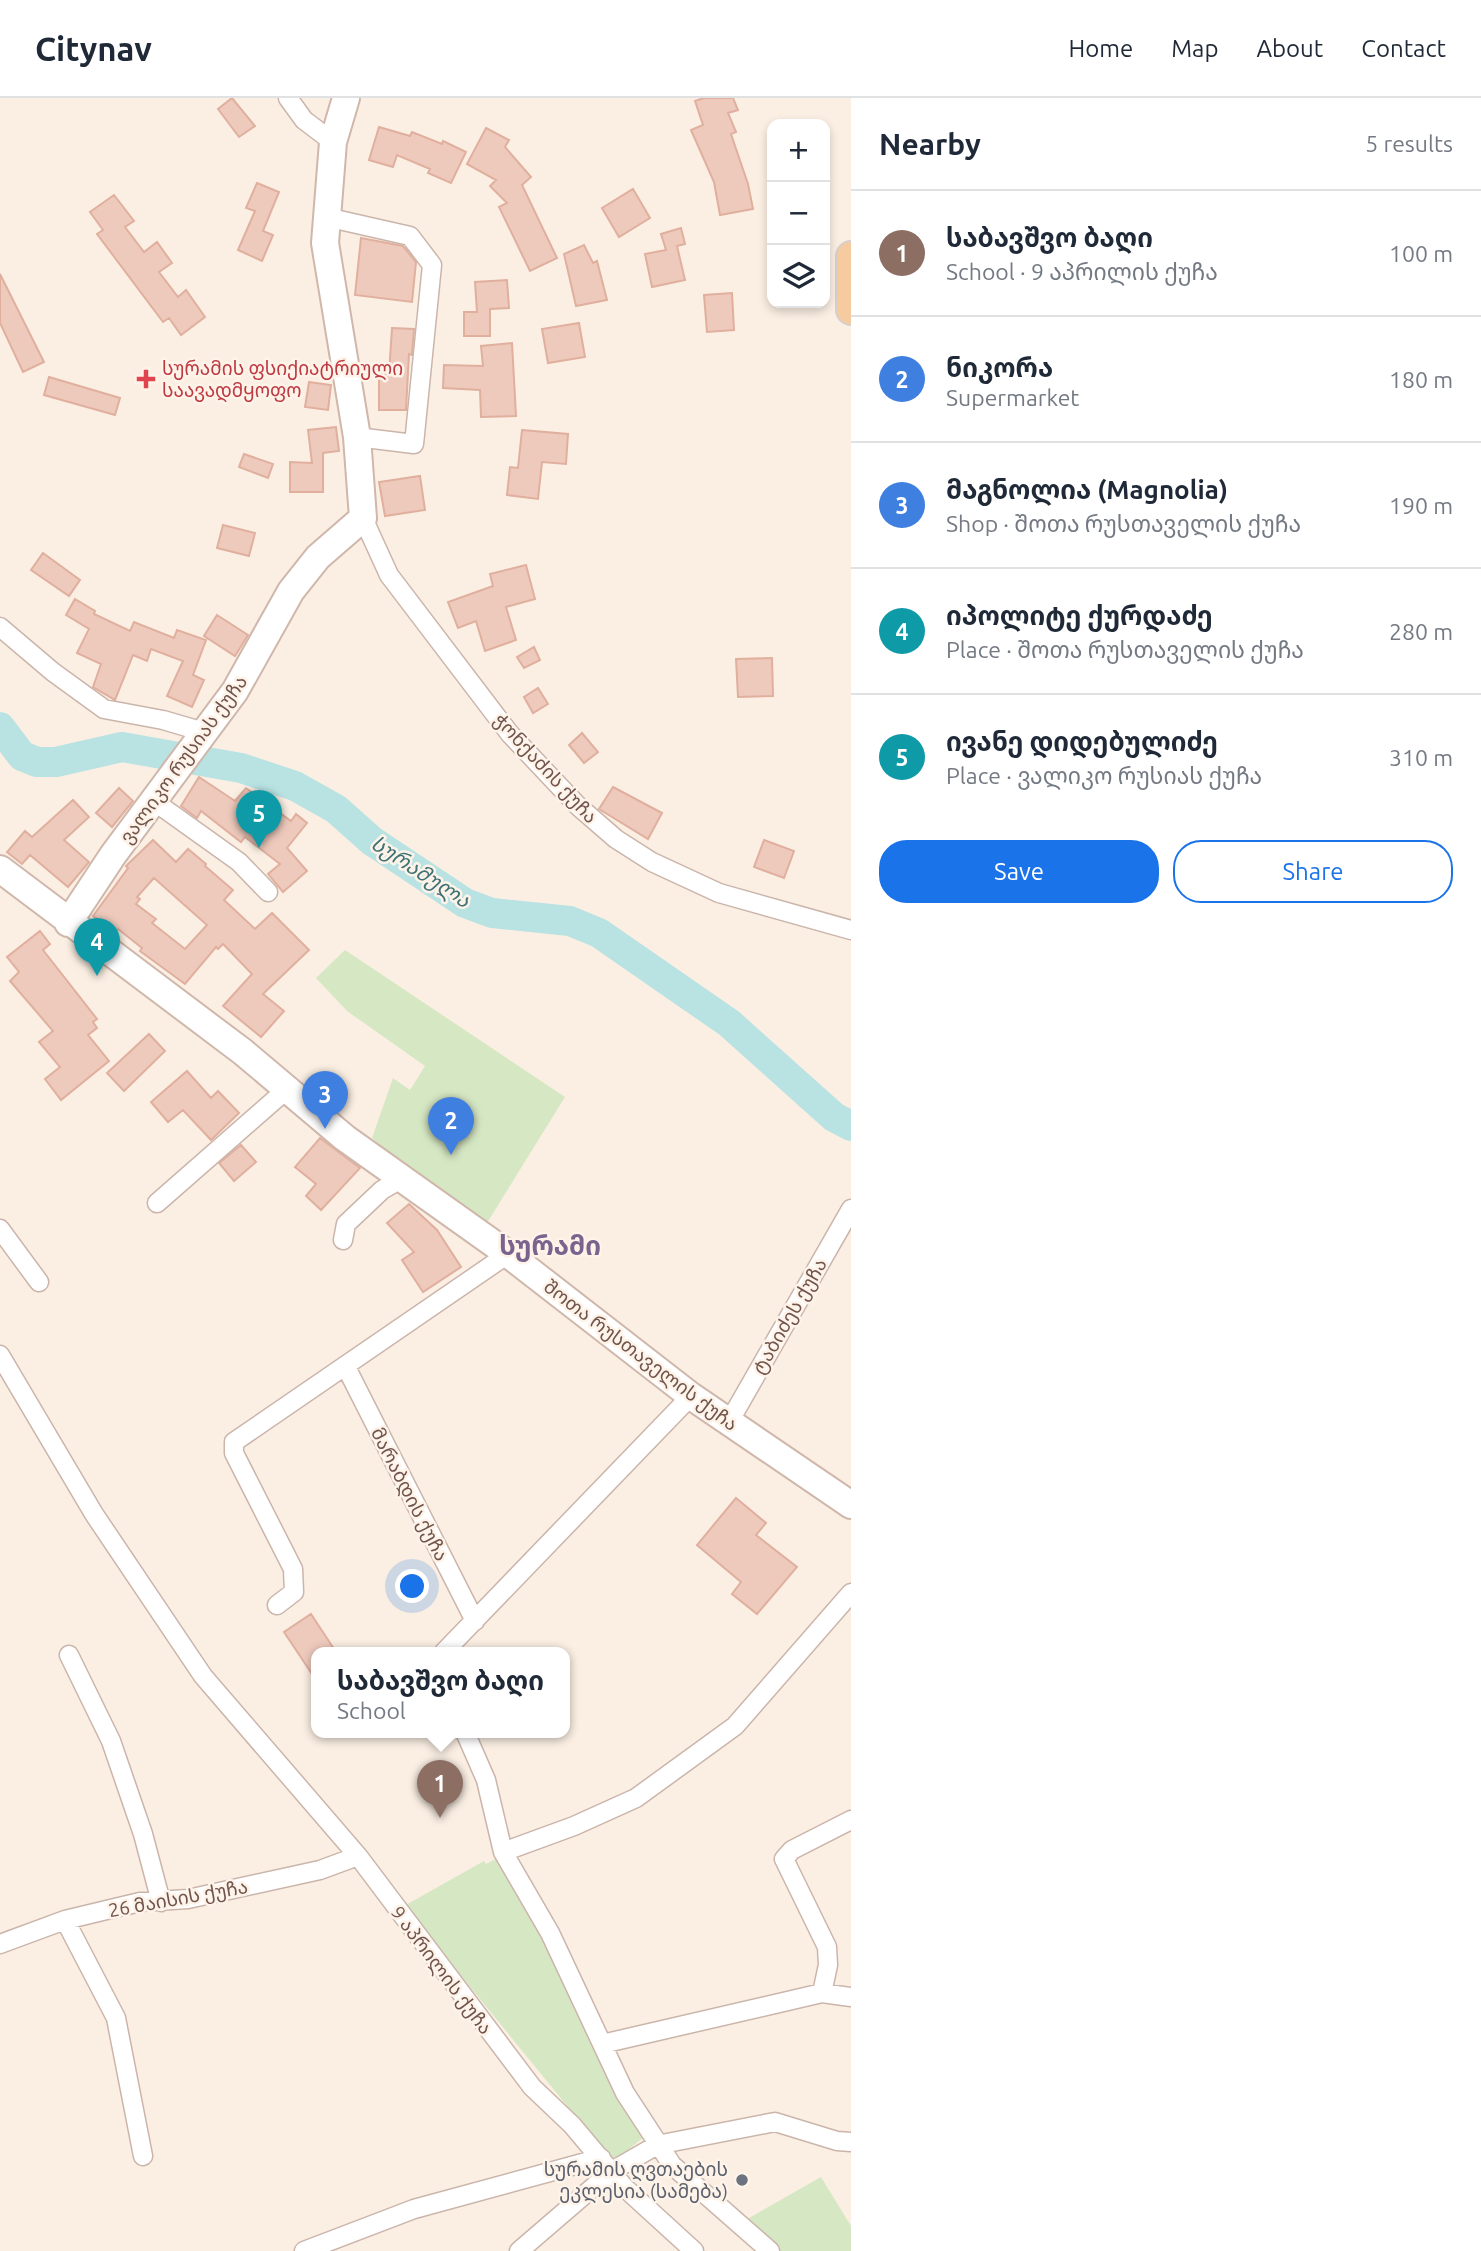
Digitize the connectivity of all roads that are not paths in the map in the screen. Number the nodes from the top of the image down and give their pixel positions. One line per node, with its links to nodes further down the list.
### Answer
1 (288, 98): 3 (street)
2 (346, 98): 3 (street)
3 (333, 142): 4 (street)
4 (326, 217): 7 (street); 7 (street)
5 (851, 256): 6 (main road)
6 (851, 310)
7 (356, 437): 8 (street)
8 (363, 518): 10 (street, ვალიკო რუსიას ქუჩა); 15 (street, ჭონქაძის ქუჩა)
9 (0, 627): 10 (street)
10 (202, 735): 11 (street, ვალიკო რუსიას ქუჩა)
11 (156, 802): 13 (street); 14 (street, ვალიკო რუსიას ქუჩა)
12 (0, 869): 14 (street, შოთა რუსთაველის ქუჩა)
13 (268, 892)
14 (68, 923): 16 (street, შოთა რუსთაველის ქუჩა)
15 (851, 930)
16 (286, 1090): 17 (street, შოთა რუსთაველის ქუჩა); 18 (street)
17 (401, 1179): 21 (street); 22 (street, შოთა რუსთაველის ქუჩა)
18 (157, 1203)
19 (849, 1217): 27 (street, ტაბიძეს ქუჩა)
20 (0, 1229): 23 (street)
21 (343, 1240)
22 (508, 1254): 25 (street); 26 (street, შოთა რუსთაველის ქუჩა)
23 (39, 1282)
24 (0, 1355): 37 (street, 9 აპრილის ქუჩა)
25 (346, 1367): 30 (street); 31 (street, მარაბდის ქუჩა)
26 (691, 1396): 27 (street, შოთა რუსთაველის ქუჩა); 31 (street)
27 (729, 1422): 28 (street, შოთა რუსთაველის ქუჩა)
28 (851, 1505)
29 (851, 1593): 36 (street)
30 (277, 1605)
31 (475, 1622): 32 (street)
32 (449, 1647)
33 (68, 1655): 38 (street)
34 (468, 1738): 36 (street)
35 (851, 1820): 41 (street)
36 (503, 1852): 43 (street)
37 (358, 1856): 38 (street, 26 მაისის ქუჩა); 47 (street, 9 აპრილის ქუჩა)
38 (161, 1902): 39 (street, 26 მაისის ქუჩა)
39 (65, 1920): 40 (street, 26 მაისის ქუჩა); 46 (street)
40 (0, 1944)
41 (822, 1993): 42 (street); 43 (street)
42 (851, 1997)
43 (602, 2044): 45 (street)
44 (851, 2142): 45 (street)
45 (657, 2145): 47 (street); 51 (street)
46 (143, 2156)
47 (607, 2164): 48 (street); 49 (street); 50 (street, 9 აპრილის ქუჩა)
48 (303, 2251)
49 (519, 2251)
50 (694, 2251)
51 (770, 2251)

